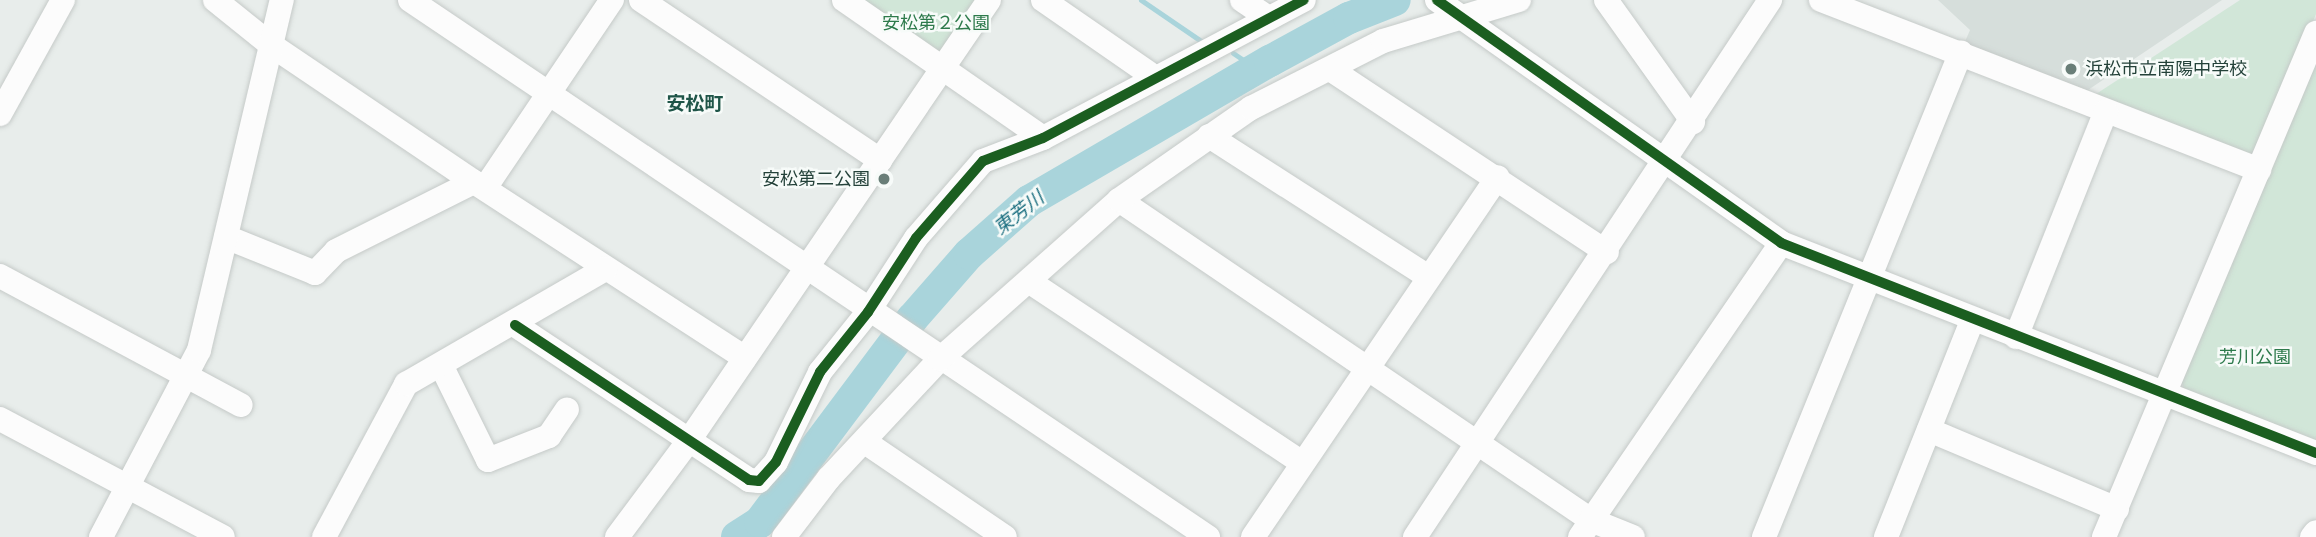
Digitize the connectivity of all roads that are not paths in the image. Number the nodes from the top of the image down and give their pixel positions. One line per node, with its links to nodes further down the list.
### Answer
1 (63, 0): 27 (street)
2 (215, 0): 20 (street)
3 (282, 0): 20 (street)
4 (410, 0): 25 (street)
5 (612, 0): 25 (street)
6 (641, 0): 31 (street)
7 (844, 0): 22 (street)
8 (989, 0): 22 (street)
9 (1043, 0): 24 (street)
10 (1242, 0): 18 (street)
11 (1304, 0): 18 (street)
12 (1437, 0): 17 (street)
13 (1519, 0): 17 (street)
14 (1606, 0): 28 (street)
15 (1770, 0): 28 (street)
16 (1821, 0): 21 (street)
17 (1461, 17): 23 (street); 32 (street)
18 (1269, 18): 24 (street)
19 (2316, 33): 33 (street)
20 (271, 45): 35 (street); 37 (street)
21 (1961, 52): 26 (street); 44 (street)
22 (944, 69): 30 (street); 31 (street)
23 (1330, 69): 29 (street); 34 (street)
24 (1154, 77): 30 (street)
25 (547, 92): 35 (street); 40 (street)
26 (2106, 111): 33 (street); 49 (street)
27 (0, 114)
28 (1693, 122): 32 (street)
29 (1209, 136): 36 (street); 43 (street)
30 (1043, 138): 46 (street)
31 (880, 160): 40 (street)
32 (1665, 164): 38 (street); 39 (street)
33 (2259, 170): 55 (street)
34 (1498, 177): 39 (street); 43 (street)
35 (480, 185): 37 (street); 41 (street)
36 (1119, 200): 45 (street); 53 (street)
37 (226, 237): 54 (street)
38 (1781, 243): 44 (street); 67 (street)
39 (1607, 253): 62 (street)
40 (807, 267): 46 (street); 51 (street)
41 (605, 269): 48 (street); 51 (street)
42 (0, 276): 54 (street)
43 (1429, 277): 53 (street)
44 (1868, 278): 47 (street); 80 (street)
45 (1030, 282): 50 (street); 64 (street)
46 (876, 317): 50 (street); 60 (street)
47 (1972, 321): 49 (street); 59 (street)
48 (515, 325): 52 (street); 60 (street)
49 (2017, 337): 55 (street)
50 (937, 357): 61 (street); 76 (street)
51 (745, 358): 60 (street)
52 (441, 365): 57 (street); 72 (street)
53 (1366, 368): 62 (street); 64 (street)
54 (187, 376): 56 (street); 65 (street)
55 (2166, 396): 63 (street); 66 (street)
56 (241, 405)
57 (567, 410)
58 (0, 419): 65 (street)
59 (1929, 430): 66 (street); 69 (street)
60 (690, 439): 73 (street)
61 (865, 442): 74 (street); 75 (street)
62 (1477, 444): 67 (street); 78 (street)
63 (2316, 453)
64 (1302, 463): 77 (street)
65 (128, 486): 70 (street); 71 (street)
66 (2117, 509): 81 (street)
67 (1586, 528): 79 (street)
68 (2316, 532): 82 (street)
69 (1896, 534)
70 (101, 537)
71 (223, 537)
72 (324, 537)
73 (617, 537)
74 (784, 537)
75 (1005, 537)
76 (1208, 537)
77 (1253, 537)
78 (1415, 537)
79 (1633, 537)
80 (1764, 537)
81 (2104, 537)
82 (2312, 537)

